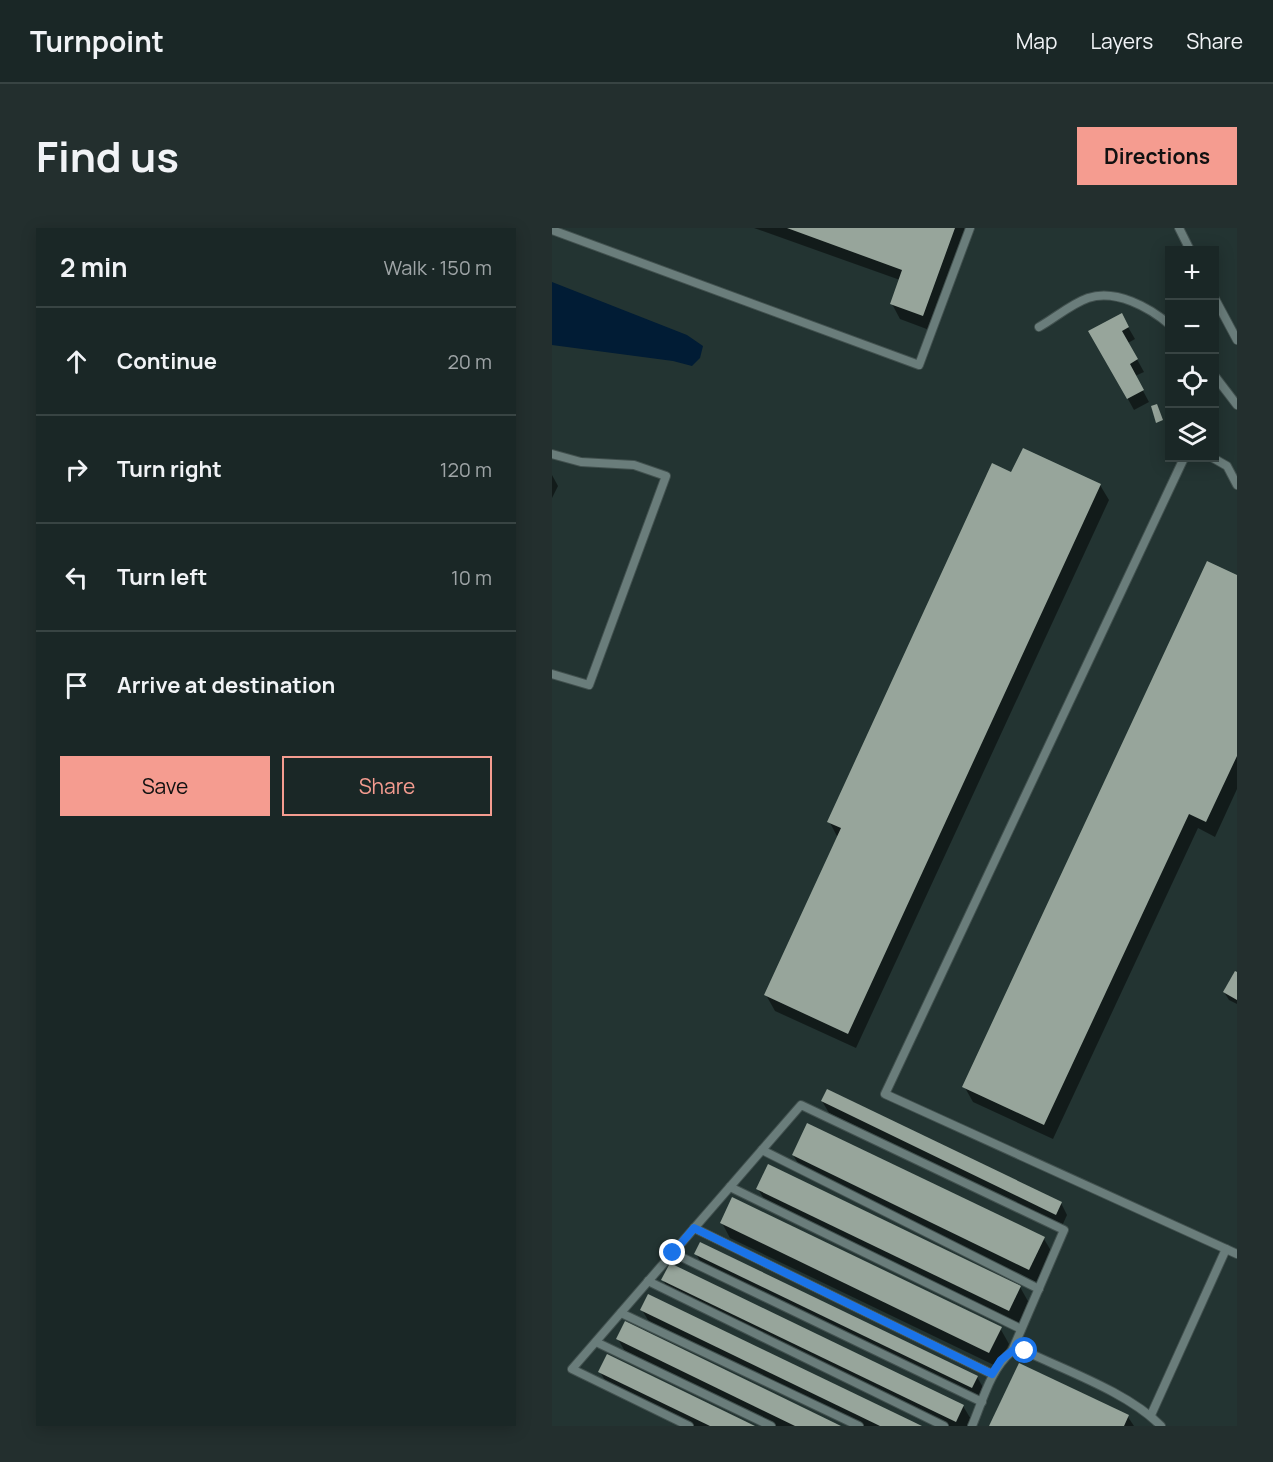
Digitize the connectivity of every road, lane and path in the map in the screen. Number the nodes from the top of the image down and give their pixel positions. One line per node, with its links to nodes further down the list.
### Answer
1 (970, 228): 3 (lane)
2 (1179, 228): 4 (lane)
3 (552, 230)
4 (1188, 246)
5 (1217, 300): 8 (lane)
6 (1165, 322): 7 (lane)
7 (1039, 327)
8 (1237, 340)
9 (1219, 380): 10 (lane)
10 (1237, 405)
11 (552, 454): 15 (lane)
12 (1219, 461): 14 (lane)
13 (1182, 462): 19 (lane)
14 (1237, 485)
15 (552, 674)
16 (762, 1150): 17 (lane); 23 (lane); 23 (lane)
17 (730, 1187): 18 (lane); 25 (lane)
18 (694, 1228): 20 (lane); 28 (lane)
19 (1226, 1249): 21 (lane); 30 (lane)
20 (673, 1253): 22 (lane); 29 (lane)
21 (1237, 1254)
22 (648, 1281): 24 (lane); 34 (lane)
23 (1039, 1289): 25 (lane)
24 (621, 1313): 26 (lane); 33 (lane)
25 (1021, 1329): 27 (lane)
26 (596, 1342): 31 (lane); 32 (lane)
27 (1012, 1351): 28 (lane); 30 (lane)
28 (992, 1374): 29 (lane)
29 (982, 1402): 35 (lane)
30 (1151, 1415): 36 (lane)
31 (689, 1426)
32 (771, 1426)
33 (859, 1426)
34 (944, 1426)
35 (972, 1426)
36 (1161, 1426)

